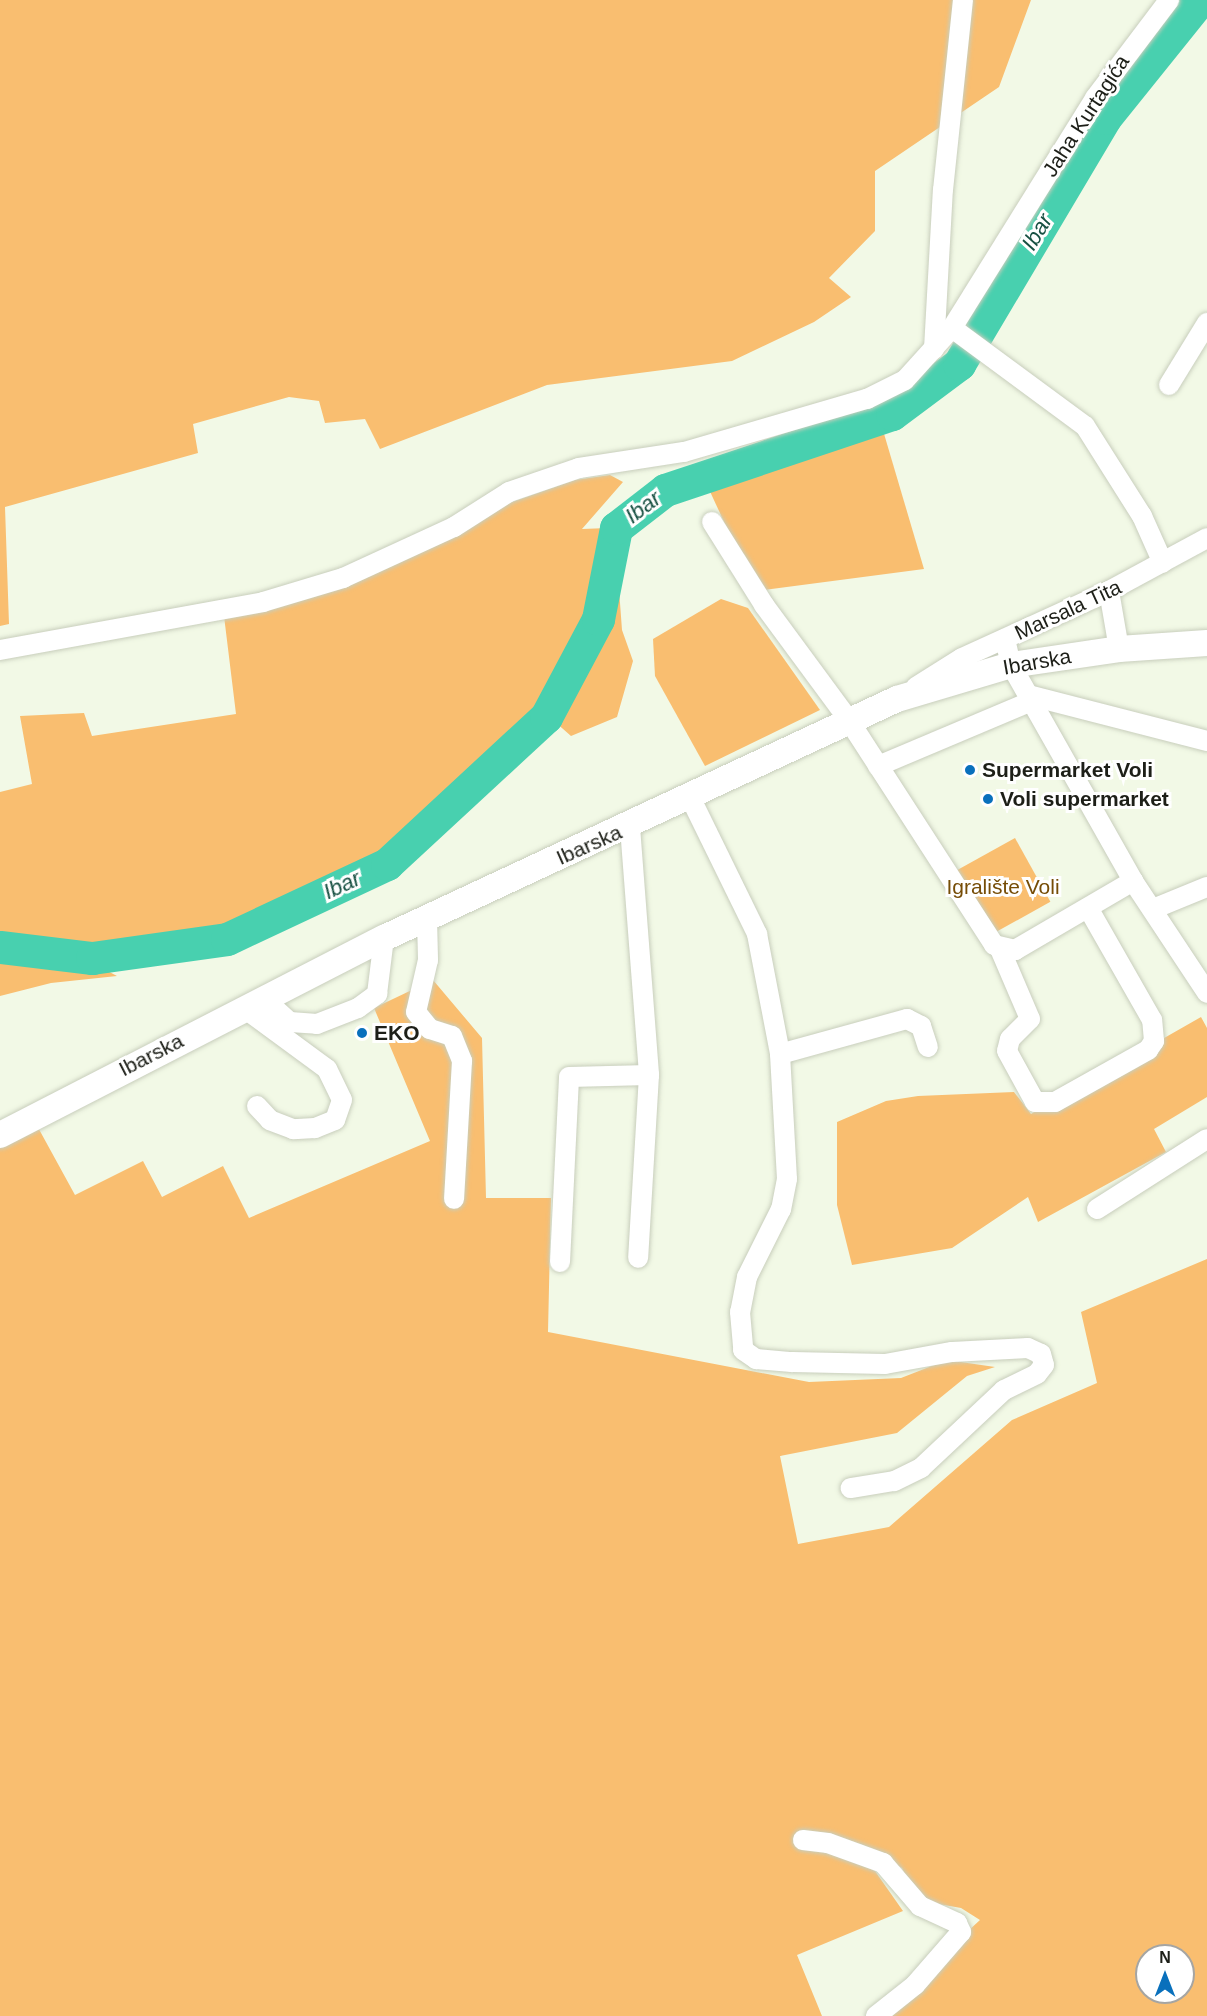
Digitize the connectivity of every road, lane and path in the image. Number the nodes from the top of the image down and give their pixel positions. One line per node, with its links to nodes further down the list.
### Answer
1 (963, 0): 5 (street)
2 (1169, 0): 4 (street, Jaha Kurtagića)
3 (1207, 323): 6 (street)
4 (958, 334): 5 (street, Jaha Kurtagića); 9 (street)
5 (934, 349): 14 (street, Jaha Kurtagića)
6 (1169, 385)
7 (712, 522): 18 (street)
8 (1207, 538): 9 (street, Marsala Tita)
9 (1163, 563): 10 (street, Marsala Tita)
10 (1109, 591): 11 (street, Marsala Tita); 13 (street)
11 (1005, 639): 15 (street); 17 (street, Marsala Tita)
12 (1207, 643): 13 (main road, Ibarska)
13 (1119, 648): 15 (main road, Ibarska)
14 (0, 650)
15 (1011, 665): 16 (street); 17 (main road, Ibarska)
16 (1030, 698): 19 (street); 20 (street); 23 (street)
17 (897, 699): 18 (main road, Ibarska)
18 (848, 719): 20 (street); 21 (main road, Ibarska)
19 (1207, 741)
20 (879, 766): 29 (street)
21 (690, 797): 22 (main road, Ibarska); 33 (street)
22 (630, 826): 27 (main road, Ibarska); 34 (street)
23 (1133, 881): 25 (street); 26 (street)
24 (1207, 887): 26 (street)
25 (1088, 908): 29 (street); 29 (street)
26 (1153, 909): 30 (street)
27 (427, 918): 28 (main road, Ibarska); 38 (street)
28 (384, 938): 31 (main road, Ibarska); 31 (street)
29 (1000, 949)
30 (1207, 993)
31 (253, 1003): 35 (street); 36 (main road, Ibarska)
32 (928, 1047): 33 (street)
33 (780, 1054): 42 (street)
34 (649, 1075): 40 (street); 41 (street)
35 (257, 1106)
36 (0, 1135)
37 (1207, 1139): 39 (street)
38 (454, 1199)
39 (1097, 1209)
40 (638, 1258)
41 (560, 1262)
42 (851, 1488)
43 (803, 1840): 44 (street)
44 (876, 2016)

